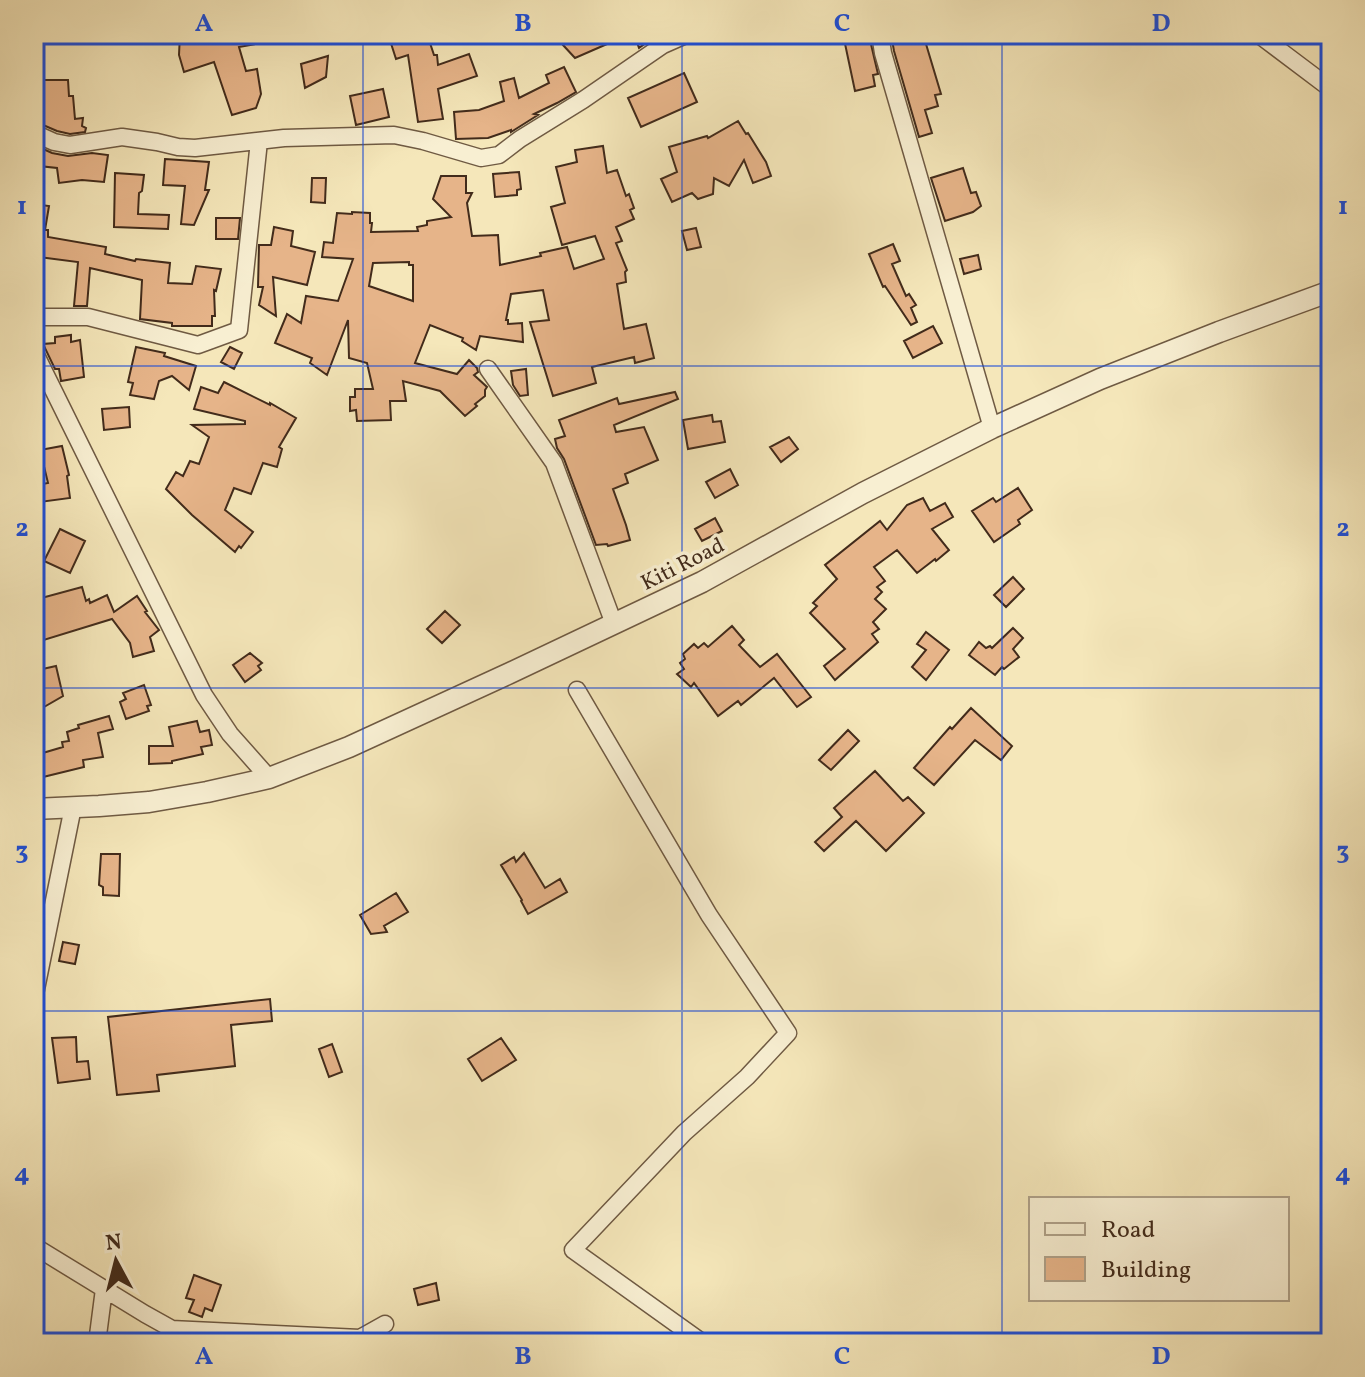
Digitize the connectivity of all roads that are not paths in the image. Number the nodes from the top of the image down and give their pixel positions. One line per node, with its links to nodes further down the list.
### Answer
1 (688, 34): 6 (street)
2 (880, 34): 11 (street)
3 (1258, 34): 4 (street)
4 (1331, 89)
5 (34, 133): 6 (street)
6 (259, 141): 8 (street)
7 (1331, 291): 11 (street, Kiti Road)
8 (34, 317)
9 (34, 351): 14 (street)
10 (488, 369): 12 (street)
11 (992, 428): 12 (street, Kiti Road)
12 (614, 624): 14 (street, Kiti Road)
13 (577, 690): 24 (street)
14 (269, 778): 15 (street, Kiti Road)
15 (73, 807): 16 (street, Kiti Road); 17 (street)
16 (34, 809)
17 (34, 999)
18 (34, 1246): 19 (street)
19 (104, 1289): 21 (street); 22 (street)
20 (385, 1324): 21 (street)
21 (171, 1329): 23 (street)
22 (97, 1343)
23 (197, 1343)
24 (703, 1343)

